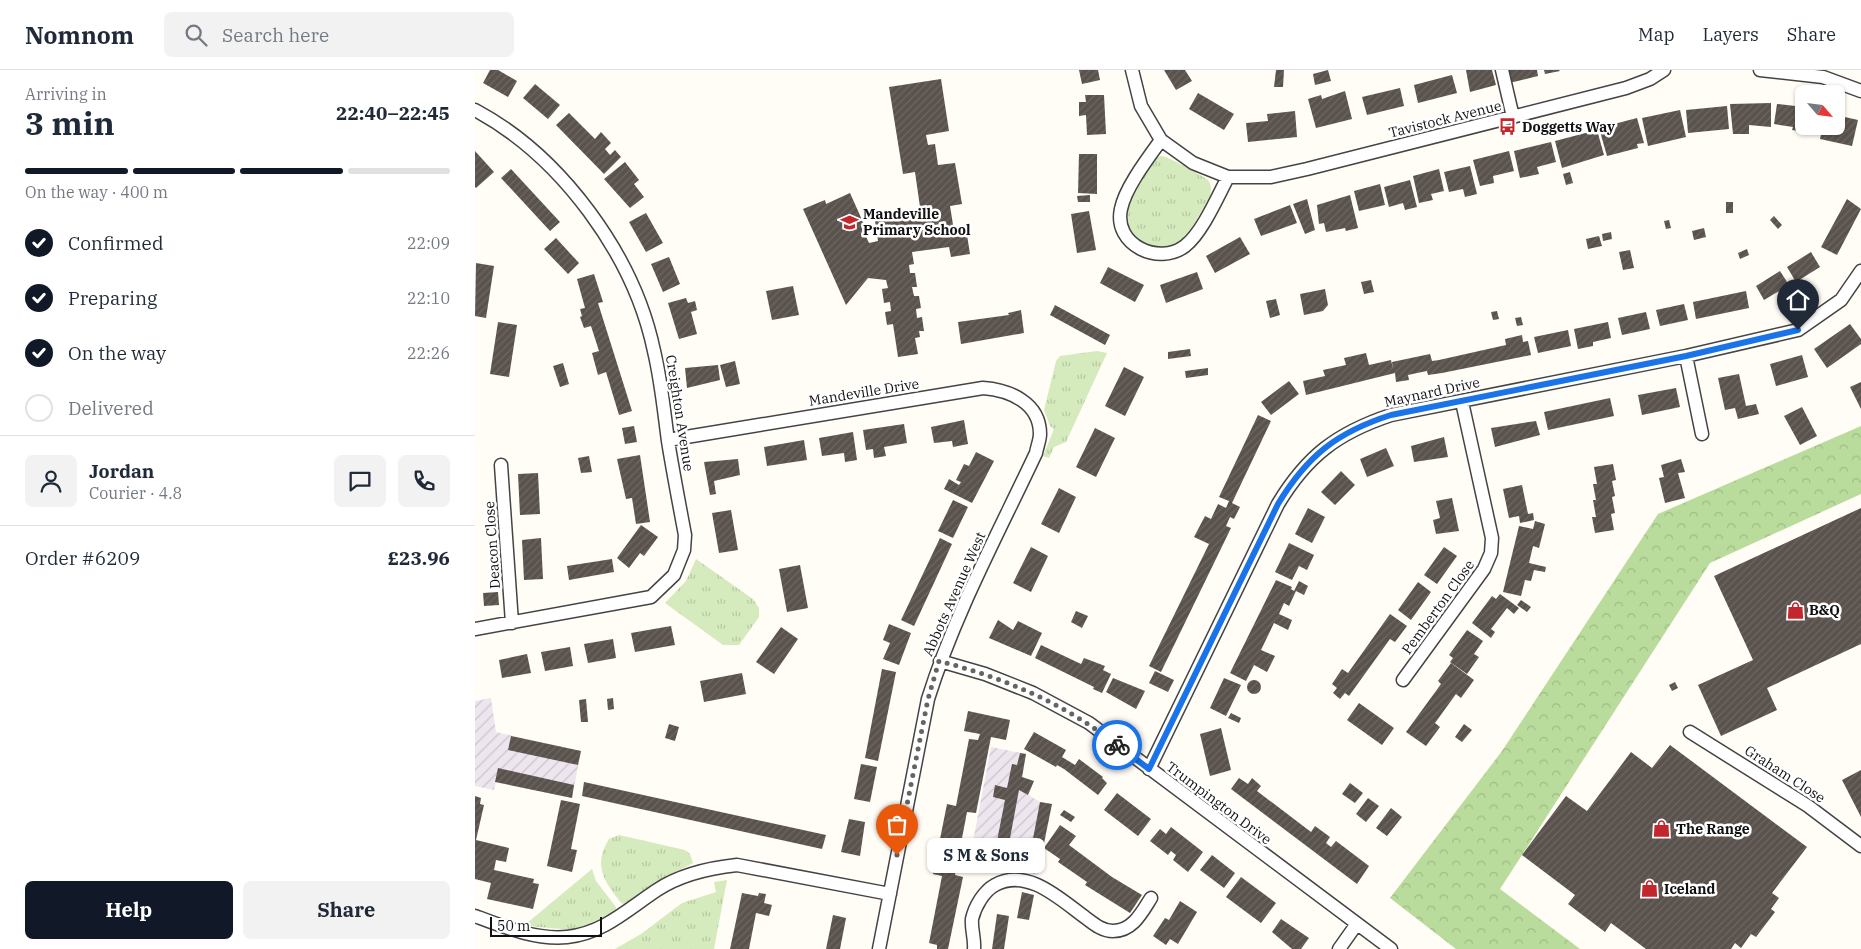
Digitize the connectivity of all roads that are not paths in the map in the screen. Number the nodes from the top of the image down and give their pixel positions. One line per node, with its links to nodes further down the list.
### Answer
1 (1132, 70): 8 (street, Tavistock Avenue)
2 (1502, 70): 7 (street)
3 (1664, 70): 7 (street, Tavistock Avenue)
4 (1760, 70): 5 (street)
5 (1861, 91)
6 (475, 110): 15 (street, Creighton Avenue)
7 (1513, 117): 9 (street, Tavistock Avenue)
8 (1161, 140): 9 (street, Tavistock Avenue); 9 (street)
9 (1228, 178)
10 (1861, 271): 11 (street, Maynard Drive)
11 (1686, 356): 12 (street, Maynard Drive); 14 (street)
12 (1462, 402): 20 (street, Pemberton Close); 22 (street, Maynard Drive)
13 (1040, 434): 15 (street, Mandeville Drive); 19 (street, Abbots Avenue West)
14 (1702, 434)
15 (668, 440): 17 (street, Creighton Avenue)
16 (501, 465): 17 (street, Deacon Close)
17 (512, 623): 18 (street, Creighton Avenue)
18 (475, 629)
19 (939, 661): 22 (street, Trumpington Drive); 24 (street, Abbots Avenue West)
20 (1403, 680)
21 (1690, 732): 23 (street, Graham Close)
22 (1149, 769): 27 (street, Trumpington Drive)
23 (1861, 846)
24 (890, 894): 26 (street); 28 (street, Abbots Avenue West)
25 (1151, 898): 29 (street)
26 (475, 916)
27 (1357, 925): 30 (street); 31 (street, Trumpington Drive)
28 (879, 949)
29 (974, 949)
30 (1339, 949)
31 (1391, 949)

